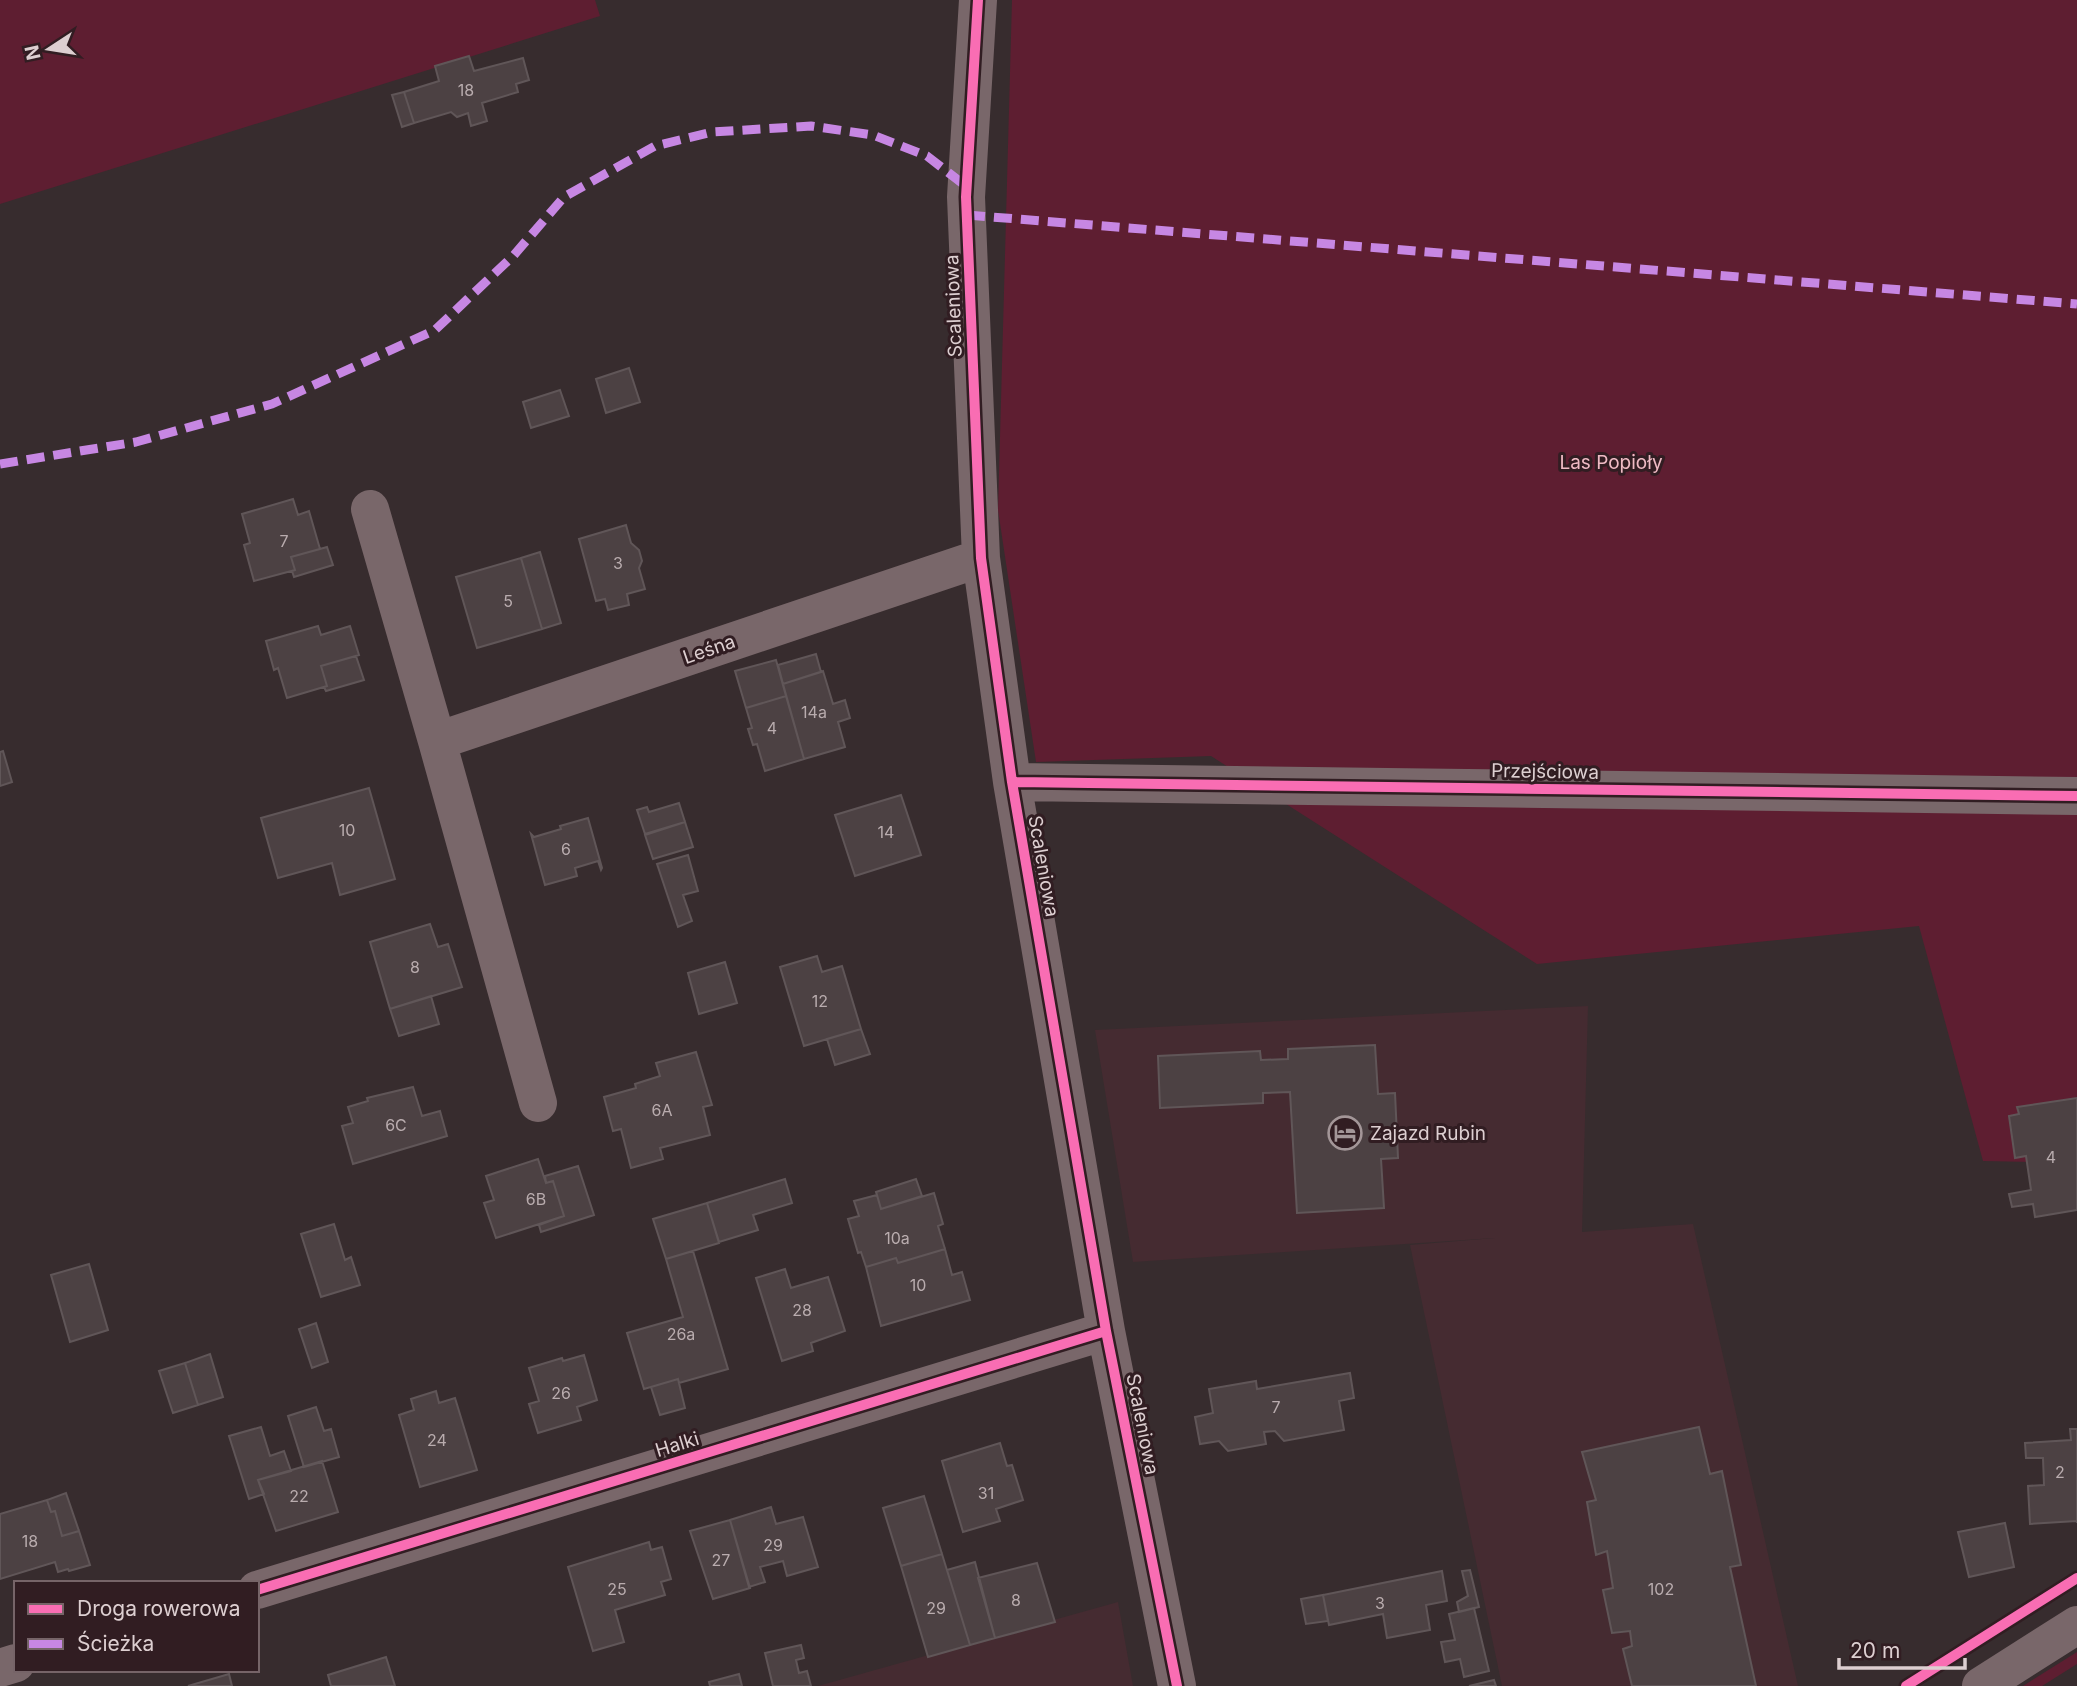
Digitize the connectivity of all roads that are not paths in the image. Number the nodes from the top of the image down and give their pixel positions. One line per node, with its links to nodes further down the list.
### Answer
1 (978, 0): 3 (street, Scaleniowa)
2 (370, 509): 4 (street)
3 (981, 558): 4 (street, Leśna); 5 (street, Scaleniowa)
4 (437, 741): 7 (street)
5 (1012, 782): 6 (street, Przejściowa); 8 (street, Scaleniowa)
6 (2077, 796)
7 (538, 1103)
8 (1106, 1331): 9 (street, Halki); 11 (street, Scaleniowa)
9 (259, 1589)
10 (2077, 1625): 12 (street)
11 (1177, 1686)
12 (1981, 1686)

